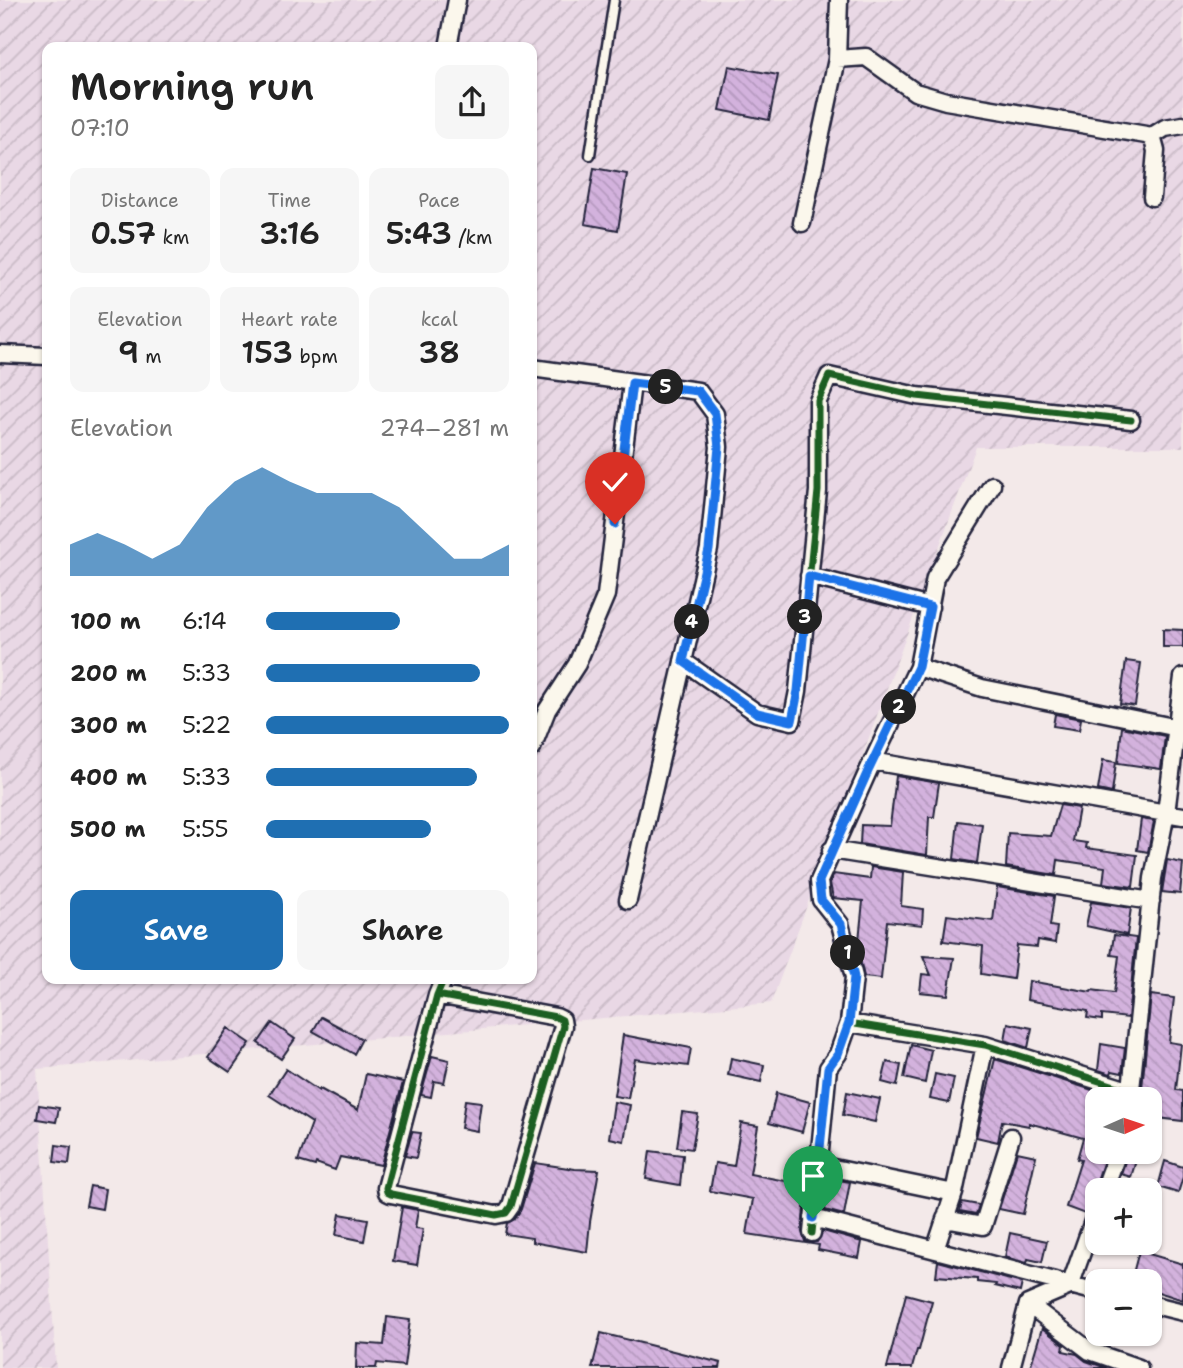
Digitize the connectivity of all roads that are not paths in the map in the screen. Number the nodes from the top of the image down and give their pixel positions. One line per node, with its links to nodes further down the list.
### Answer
1 (457, 0): 4 (street)
2 (614, 0): 8 (lane)
3 (839, 0): 5 (street)
4 (450, 42)
5 (837, 59): 7 (street); 10 (street)
6 (1183, 125): 7 (street)
7 (1152, 136): 9 (street)
8 (590, 155)
9 (1152, 197)
10 (802, 223)
11 (0, 354): 12 (street)
12 (42, 356)
13 (537, 369): 14 (street)
14 (632, 383): 19 (street); 23 (street)
15 (1131, 420): 17 (street)
16 (992, 485): 18 (street)
17 (809, 576): 18 (street); 19 (street)
18 (930, 607): 20 (street)
19 (683, 661): 28 (street)
20 (918, 667): 22 (street); 24 (street)
21 (1183, 677): 22 (street)
22 (1180, 729): 25 (street)
23 (537, 735)
24 (872, 761): 25 (street); 27 (street)
25 (1166, 813): 26 (street); 29 (street)
26 (1183, 816)
27 (831, 850): 29 (street); 32 (street)
28 (628, 900)
29 (1151, 901): 35 (street)
30 (442, 984): 31 (street)
31 (437, 995): 31 (street)
32 (849, 1023): 33 (street); 37 (street)
33 (985, 1045): 34 (street); 38 (street)
34 (1107, 1087)
35 (1131, 1087)
36 (1011, 1137): 39 (street)
37 (819, 1165): 38 (street); 41 (street)
38 (954, 1193): 39 (street)
39 (945, 1219): 41 (street)
40 (1085, 1244): 42 (street)
41 (935, 1250): 42 (street)
42 (1070, 1286): 43 (street); 44 (street)
43 (1085, 1289)
44 (1028, 1304): 47 (street); 48 (street)
45 (1162, 1307): 46 (street)
46 (1183, 1312)
47 (1011, 1368)
48 (1139, 1368)

